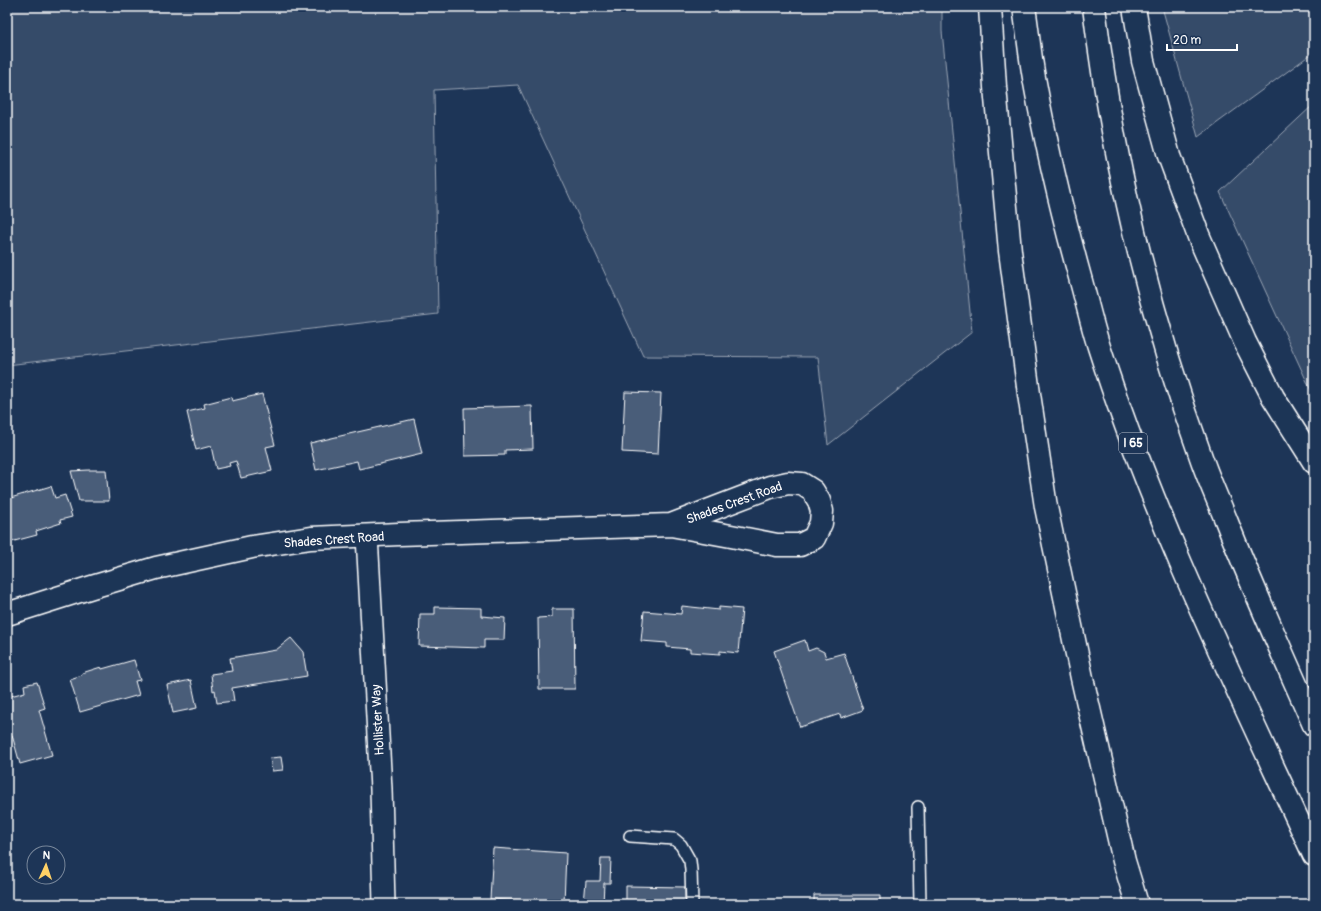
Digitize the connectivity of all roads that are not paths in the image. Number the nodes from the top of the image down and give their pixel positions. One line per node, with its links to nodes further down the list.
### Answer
1 (990, 7): 13 (main road)
2 (1024, 7): 12 (main road, I 65)
3 (1094, 7): 9 (main road)
4 (1134, 7): 5 (main road)
5 (1314, 462)
6 (671, 525): 6 (main road, Shades Crest Road); 7 (main road, Shades Crest Road)
7 (367, 536): 8 (main road, Shades Crest Road); 14 (street, Hollister Way)
8 (7, 614)
9 (1314, 725)
10 (918, 807): 16 (lane)
11 (630, 836): 15 (lane)
12 (1314, 855)
13 (1124, 861): 17 (main road); 18 (main road)
14 (384, 904)
15 (692, 904)
16 (920, 904)
17 (1127, 904)
18 (1137, 904)

